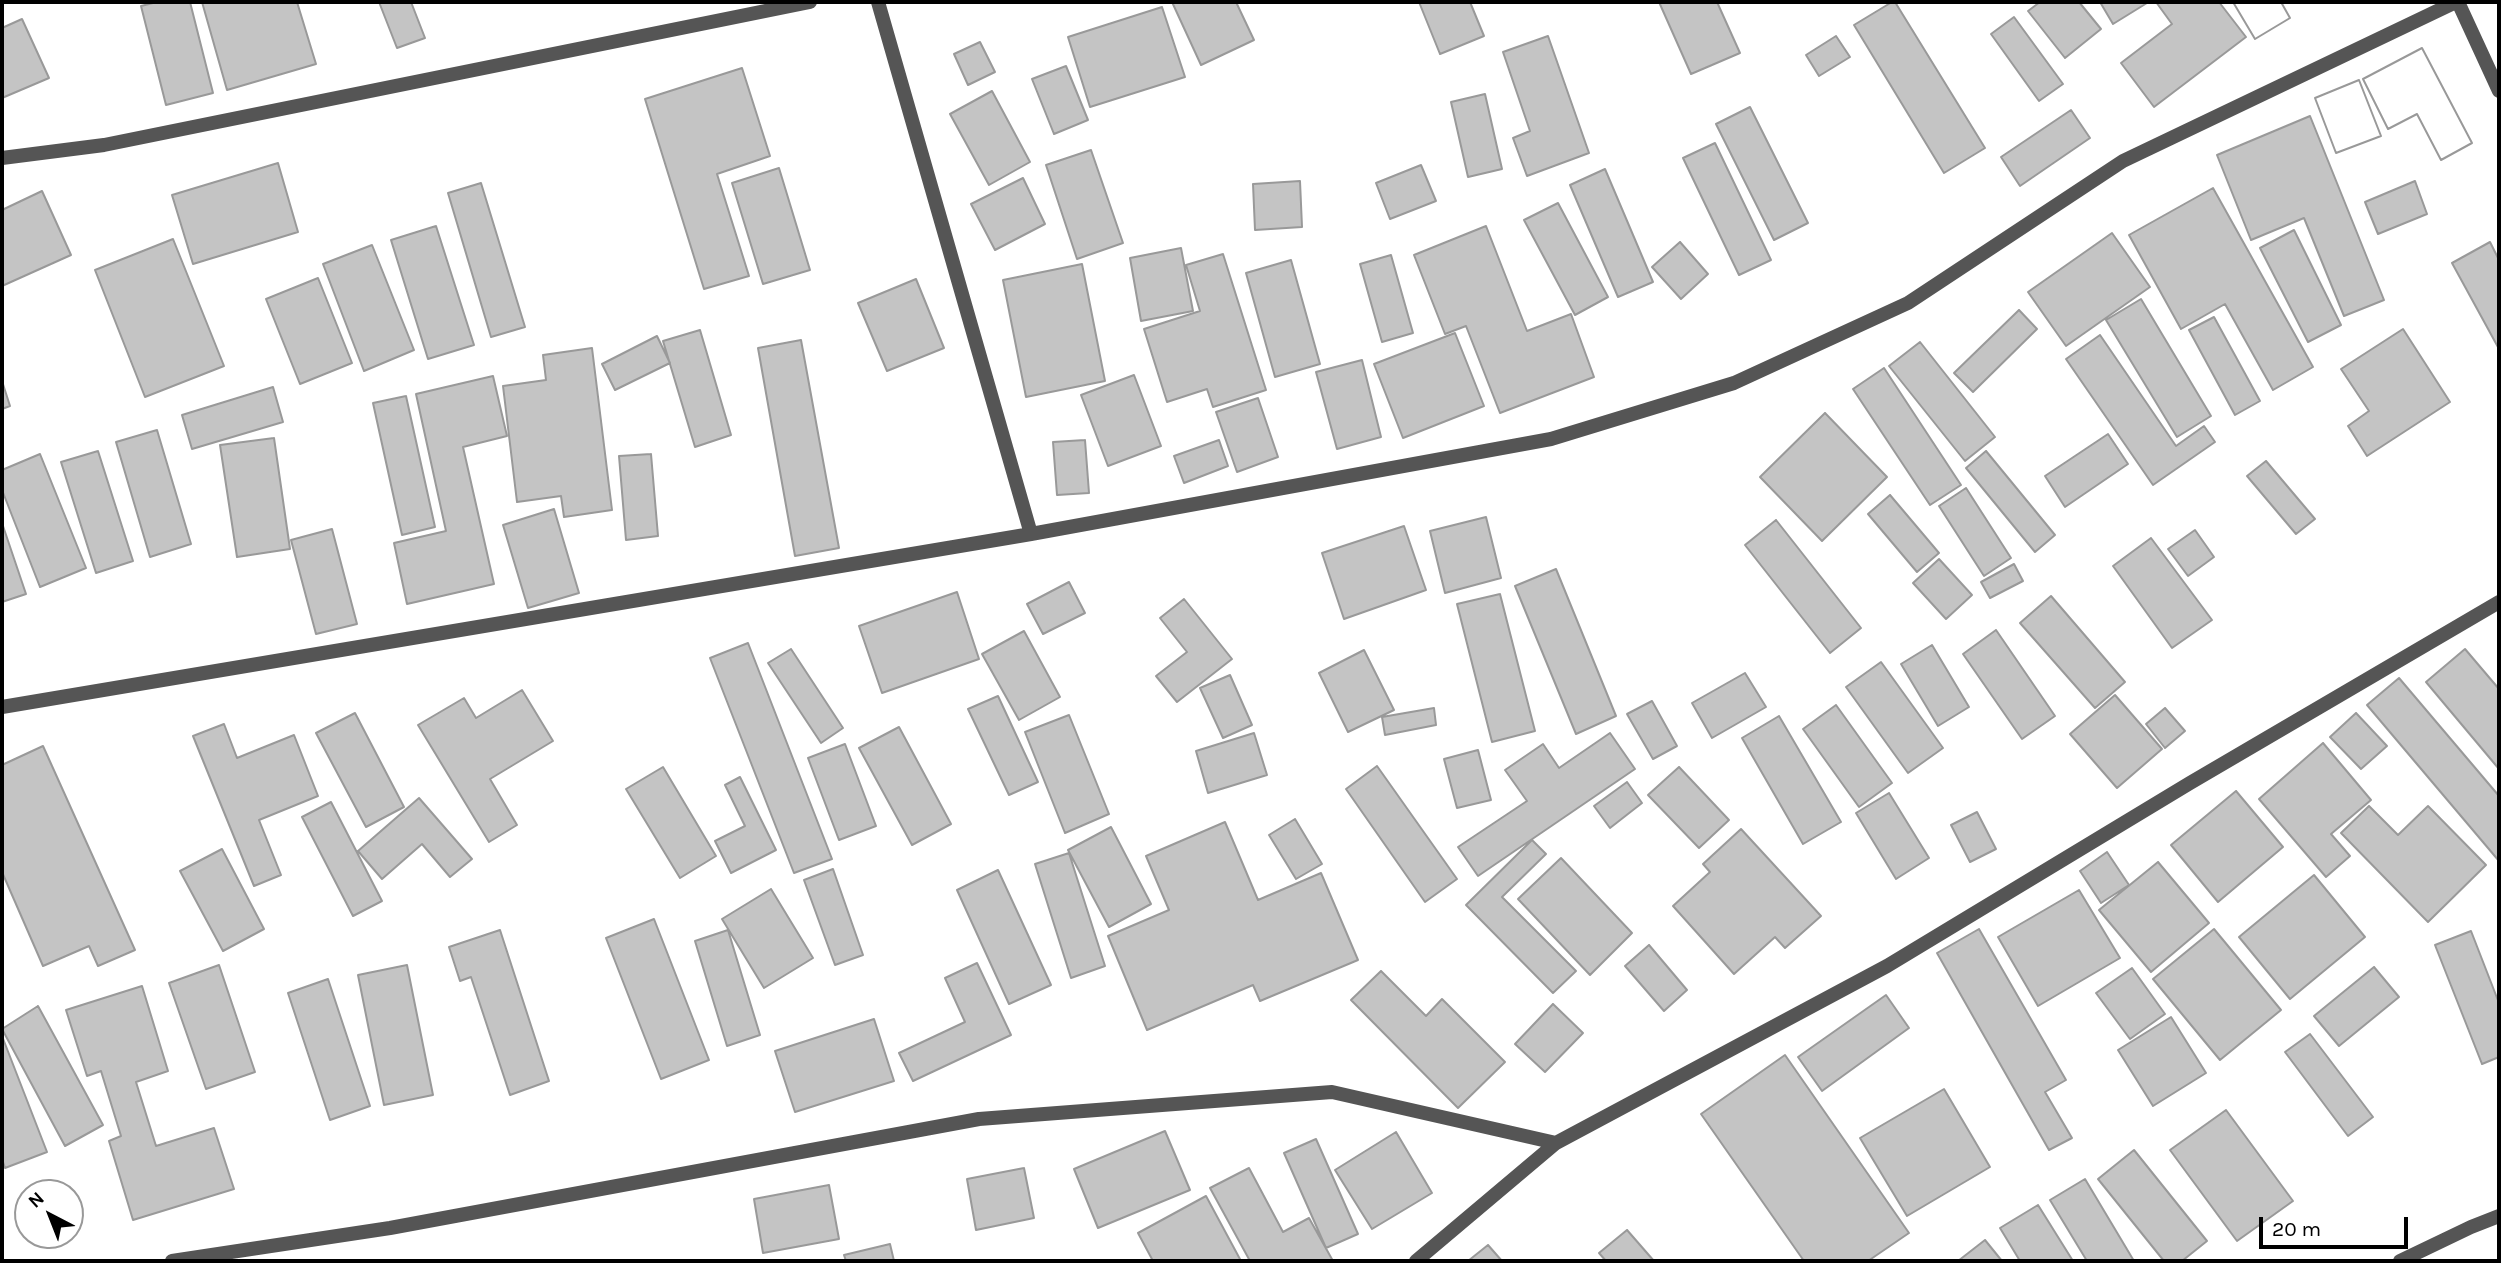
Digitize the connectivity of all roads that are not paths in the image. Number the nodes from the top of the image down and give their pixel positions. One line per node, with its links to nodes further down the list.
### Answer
1 (810, 2): 5 (street)
2 (878, 2): 6 (street)
3 (2457, 2): 4 (street); 6 (street)
4 (2499, 91)
5 (2, 158)
6 (1031, 534): 8 (street)
7 (2499, 602): 9 (street)
8 (2, 707)
9 (1556, 1143): 11 (street); 12 (street)
10 (2499, 1216): 13 (street)
11 (172, 1261)
12 (1416, 1261)
13 (2400, 1261)

